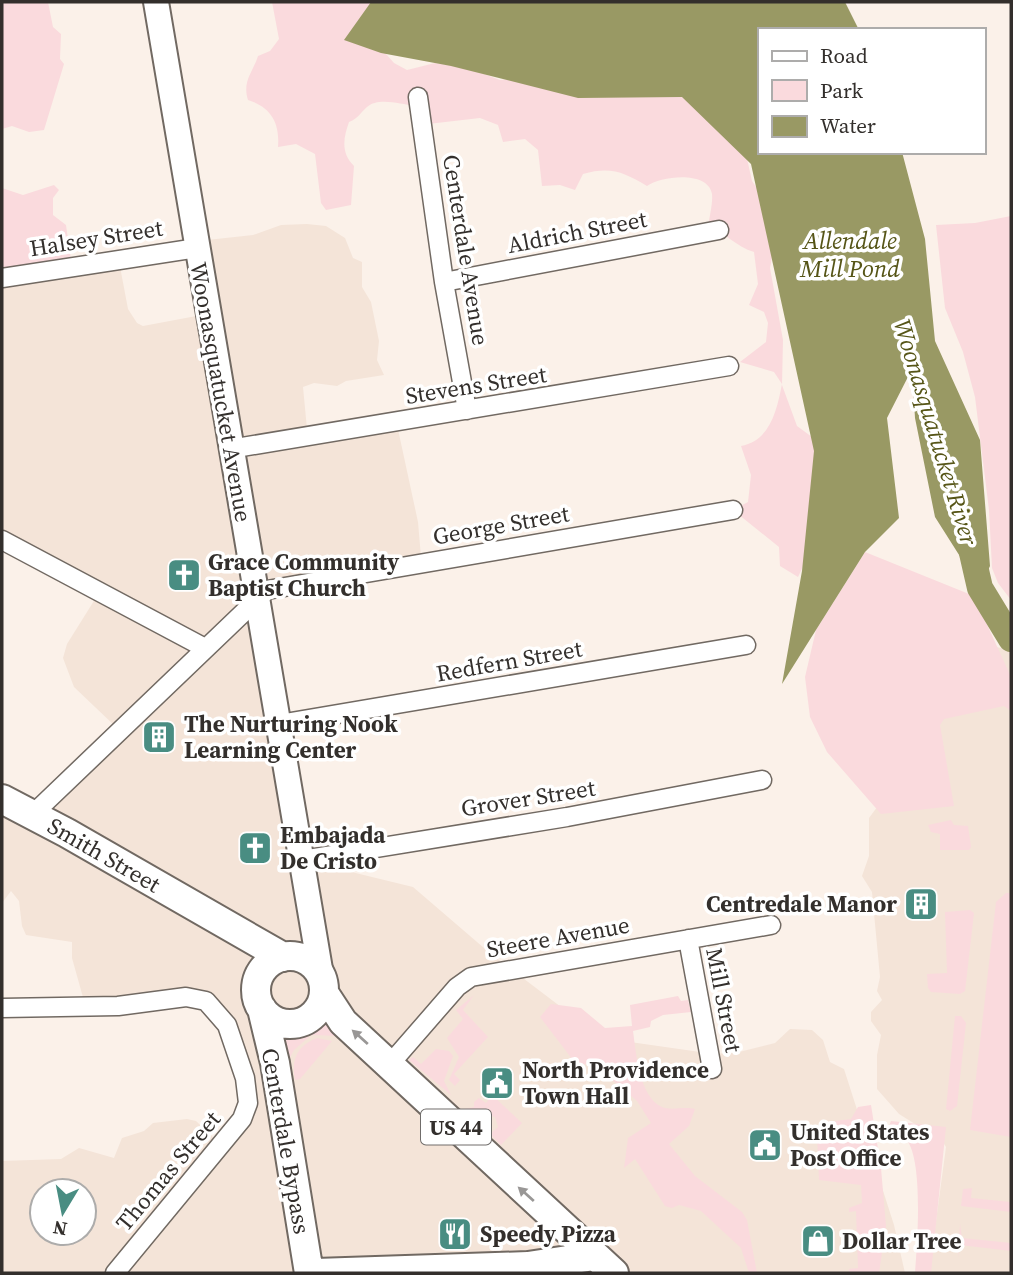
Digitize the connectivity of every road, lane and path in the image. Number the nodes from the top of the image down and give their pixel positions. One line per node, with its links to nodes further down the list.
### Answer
1 (156, 2): 4 (street, Woonasquatucket Avenue)
2 (418, 97): 6 (street, Centerdale Avenue)
3 (719, 230): 6 (street, Aldrich Street)
4 (197, 248): 5 (street, Halsey Street); 9 (street, Woonasquatucket Avenue)
5 (2, 278)
6 (444, 282): 8 (street, Centerdale Avenue)
7 (729, 366): 8 (street, Stevens Street)
8 (467, 410): 9 (street, Stevens Street)
9 (230, 449): 12 (street, Woonasquatucket Avenue)
10 (733, 510): 12 (street, George Street)
11 (2, 540): 14 (street)
12 (257, 598): 14 (street, George Street); 15 (street, Woonasquatucket Avenue)
13 (746, 645): 15 (street, Redfern Street)
14 (205, 648): 18 (street, George Street)
15 (279, 724): 19 (street, Woonasquatucket Avenue)
16 (762, 780): 19 (street, Grover Street)
17 (2, 799): 18 (main road, Smith Street)
18 (32, 815): 21 (main road, Smith Street)
19 (302, 860): 20 (street, Woonasquatucket Avenue)
20 (308, 906): 24 (street, Woonasquatucket Avenue); 25 (street, Woonasquatucket Avenue)
21 (205, 914): 24 (main road, Smith Street); 26 (main road, Smith Street)
22 (771, 925): 23 (street, Steere Avenue)
23 (688, 939): 28 (street, Steere Avenue); 29 (street, Mill Street)
24 (286, 956): 25 (main road); 26 (main road)
25 (323, 984): 26 (main road); 28 (main road, US 44, one-way to 25)
26 (259, 997): 32 (main road, Centerdale Bypass)
27 (2, 1008): 31 (street, Thomas Street)
28 (390, 1065): 30 (main road, US 44, one-way to 28)
29 (712, 1069)
30 (604, 1265): 34 (main road)
31 (115, 1273)
32 (309, 1273)
33 (316, 1273): 34 (main road)
34 (382, 1273)

